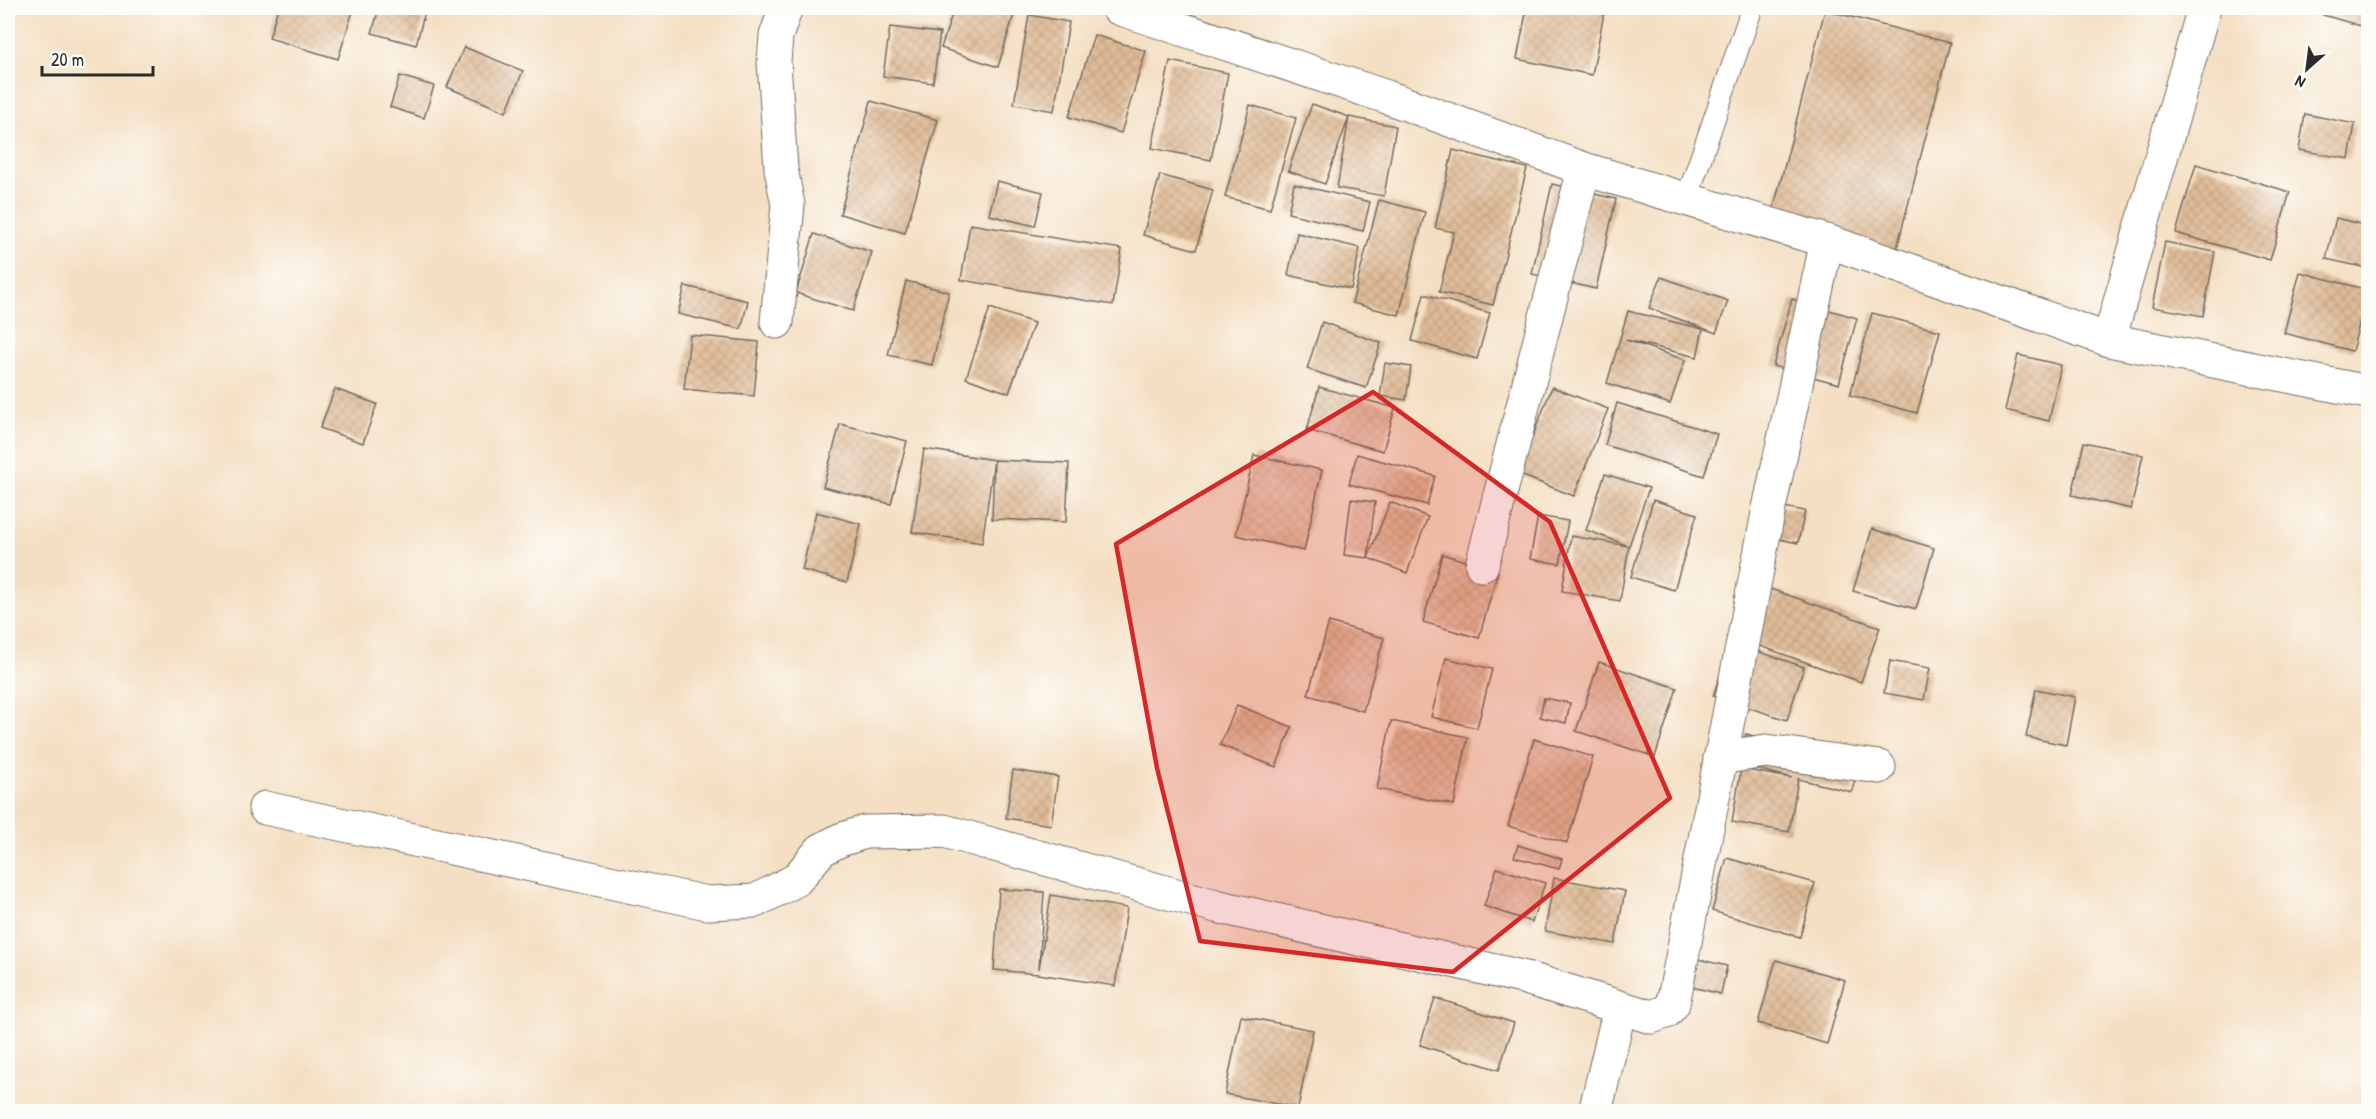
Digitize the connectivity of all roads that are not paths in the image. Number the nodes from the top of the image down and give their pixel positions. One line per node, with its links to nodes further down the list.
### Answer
1 (786, 8): 8 (street)
2 (1118, 8): 5 (street)
3 (1752, 8): 6 (lane)
4 (2204, 8): 9 (street)
5 (1584, 169): 6 (street); 11 (street)
6 (1687, 198): 7 (street)
7 (1827, 241): 9 (street); 12 (street)
8 (777, 322)
9 (2109, 340): 10 (street)
10 (2368, 392)
11 (1482, 565)
12 (1720, 758): 13 (street); 15 (street)
13 (1879, 767)
14 (265, 808): 15 (street)
15 (1620, 1008): 16 (street)
16 (1595, 1112)

